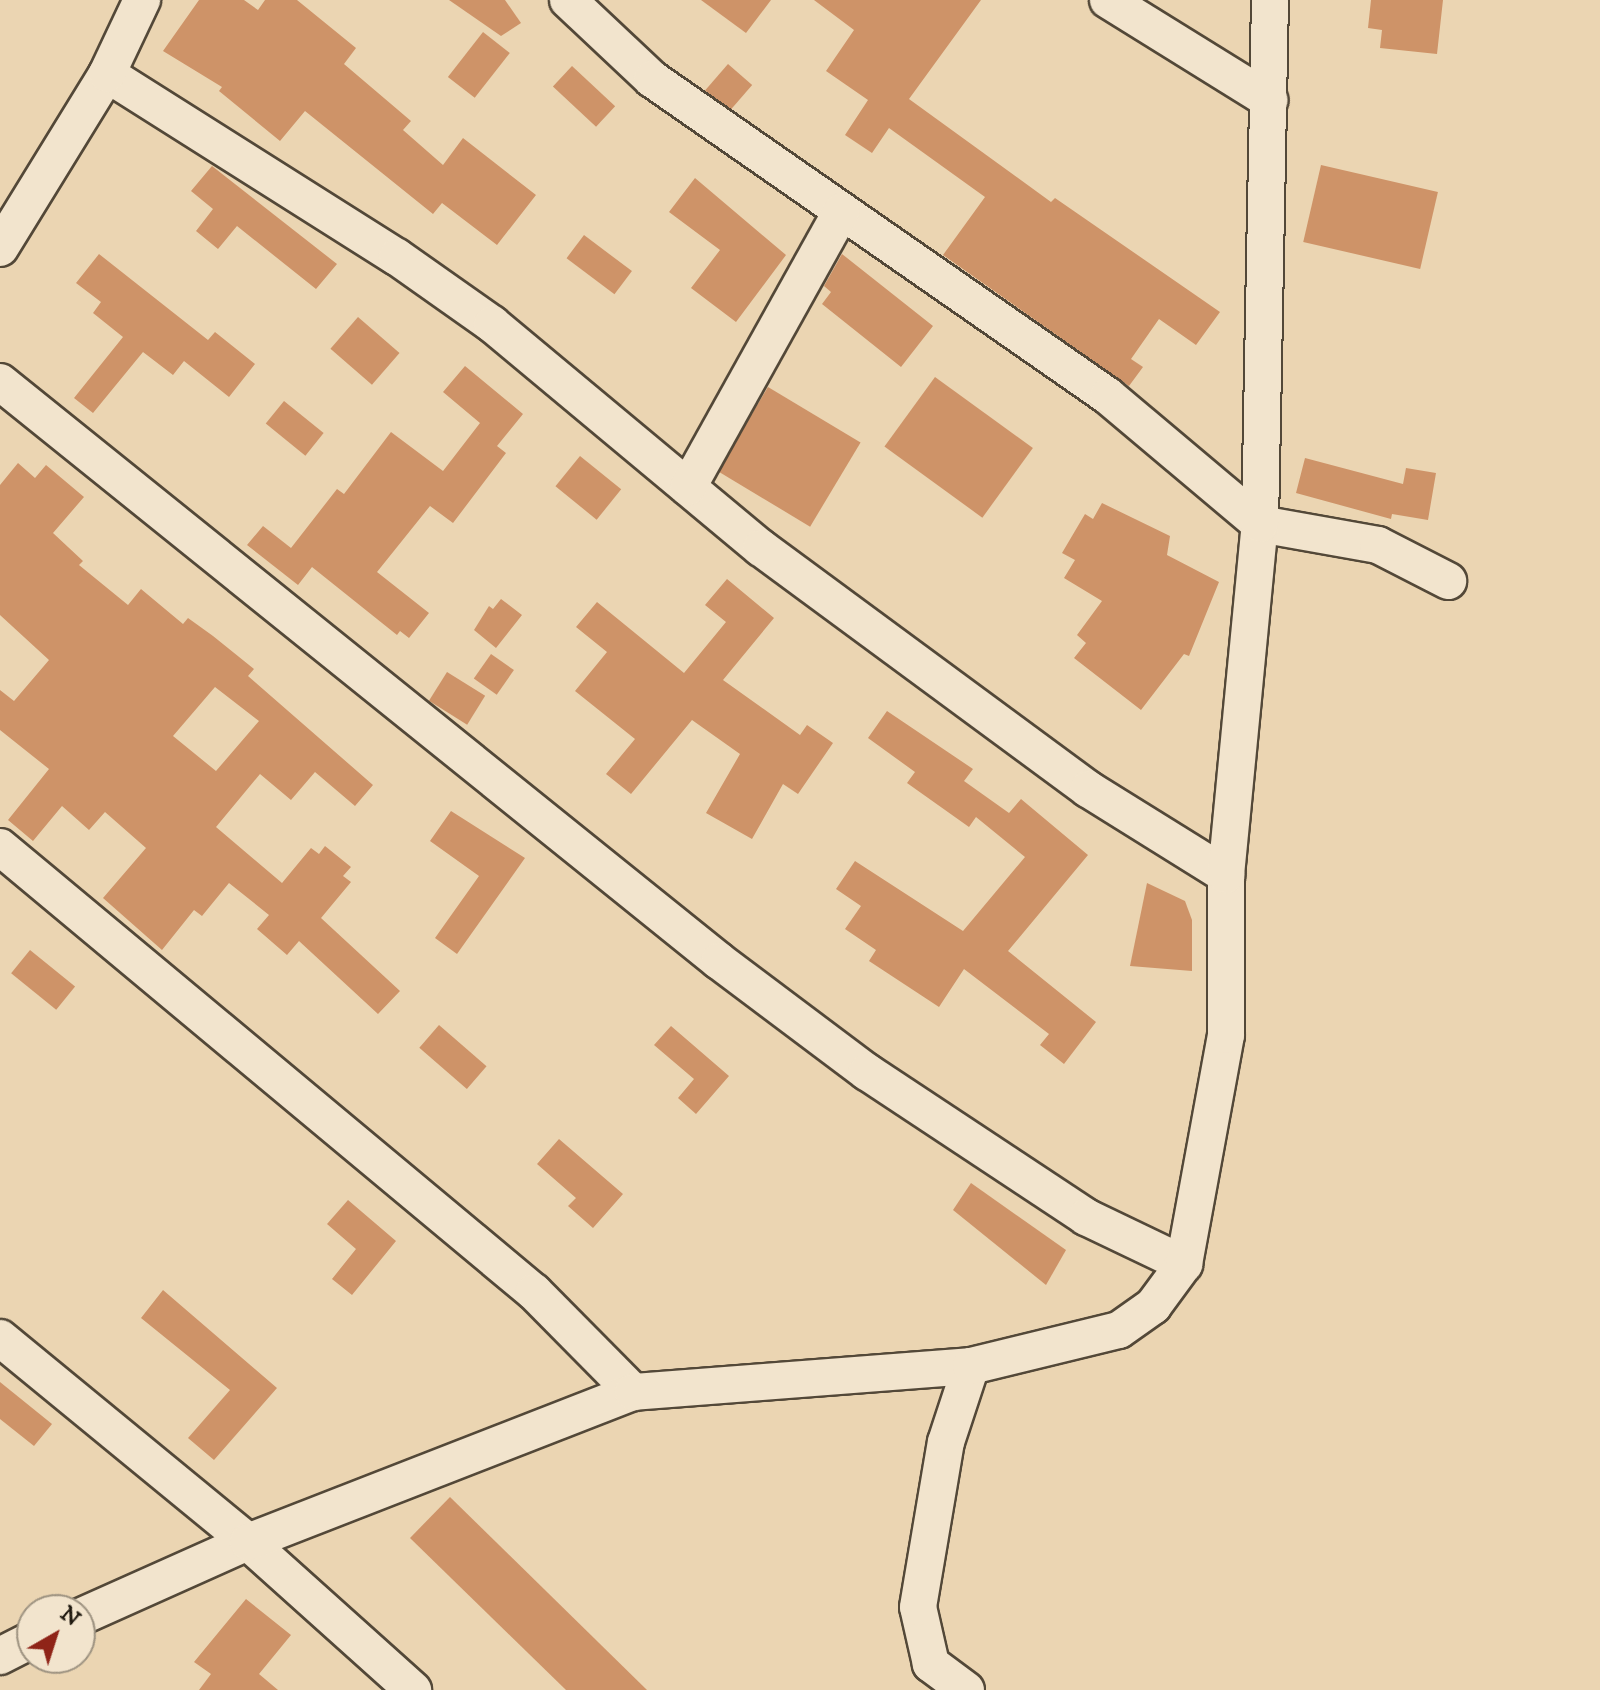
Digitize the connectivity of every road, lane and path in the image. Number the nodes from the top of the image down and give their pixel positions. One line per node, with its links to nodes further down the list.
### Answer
1 (568, 0): 7 (street)
2 (1108, 0): 6 (street)
3 (1270, 0): 6 (street)
4 (134, 4): 5 (street)
5 (107, 74): 8 (street); 10 (street)
6 (1269, 100): 11 (street)
7 (841, 212): 10 (street); 11 (street)
8 (0, 248)
9 (0, 382): 15 (street)
10 (688, 487): 14 (street)
11 (1260, 524): 12 (street); 14 (street)
12 (1448, 581)
13 (0, 847): 18 (street)
14 (1226, 875): 15 (street)
15 (1184, 1264): 17 (street)
16 (0, 1338): 19 (street)
17 (971, 1366): 18 (street); 22 (street)
18 (633, 1392): 19 (street)
19 (248, 1542): 20 (street); 21 (street)
20 (96, 1610)
21 (413, 1690)
22 (966, 1690)

